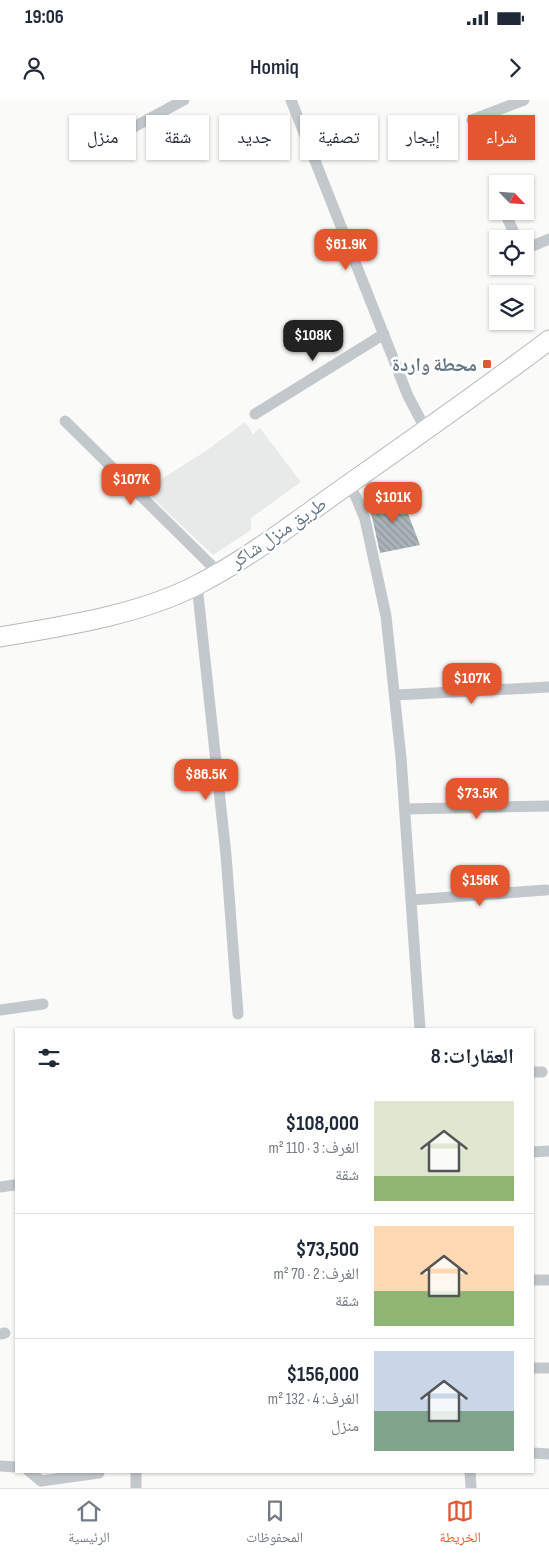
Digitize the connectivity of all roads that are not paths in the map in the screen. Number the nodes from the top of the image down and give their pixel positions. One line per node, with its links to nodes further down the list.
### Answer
1 (184, 100): 5 (street)
2 (291, 100): 8 (street)
3 (524, 100): 4 (street)
4 (485, 115)
5 (136, 126)
6 (549, 239): 7 (street)
7 (534, 245)
8 (384, 334): 10 (street); 12 (street)
9 (549, 340): 12 (main road, طريق منزل شاكر)
10 (255, 414)
11 (65, 420): 14 (street)
12 (426, 430): 13 (main road, طريق منزل شاكر)
13 (348, 485): 14 (main road, طريق منزل شاكر); 18 (street)
14 (218, 572): 15 (main road, طريق منزل شاكر)
15 (197, 585): 16 (main road, طريق منزل شاكر); 25 (street)
16 (0, 637)
17 (549, 687): 18 (street)
18 (396, 695): 20 (street)
19 (549, 806): 20 (street)
20 (405, 809): 22 (street)
21 (546, 890): 22 (street)
22 (411, 900): 26 (street)
23 (43, 1004): 24 (street)
24 (0, 1010)
25 (238, 1014)
26 (420, 1028)
27 (549, 1151): 28 (street)
28 (534, 1152)
29 (14, 1185): 30 (street)
30 (0, 1187)
31 (534, 1280): 32 (street)
32 (549, 1280)
33 (534, 1368): 34 (street)
34 (549, 1368)
35 (534, 1453): 36 (street)
36 (549, 1454)
37 (0, 1466): 38 (street)
38 (15, 1466)
39 (31, 1473): 40 (street)
40 (99, 1473)
41 (136, 1473): 43 (street)
42 (470, 1473): 44 (street)
43 (136, 1488)
44 (471, 1488)

